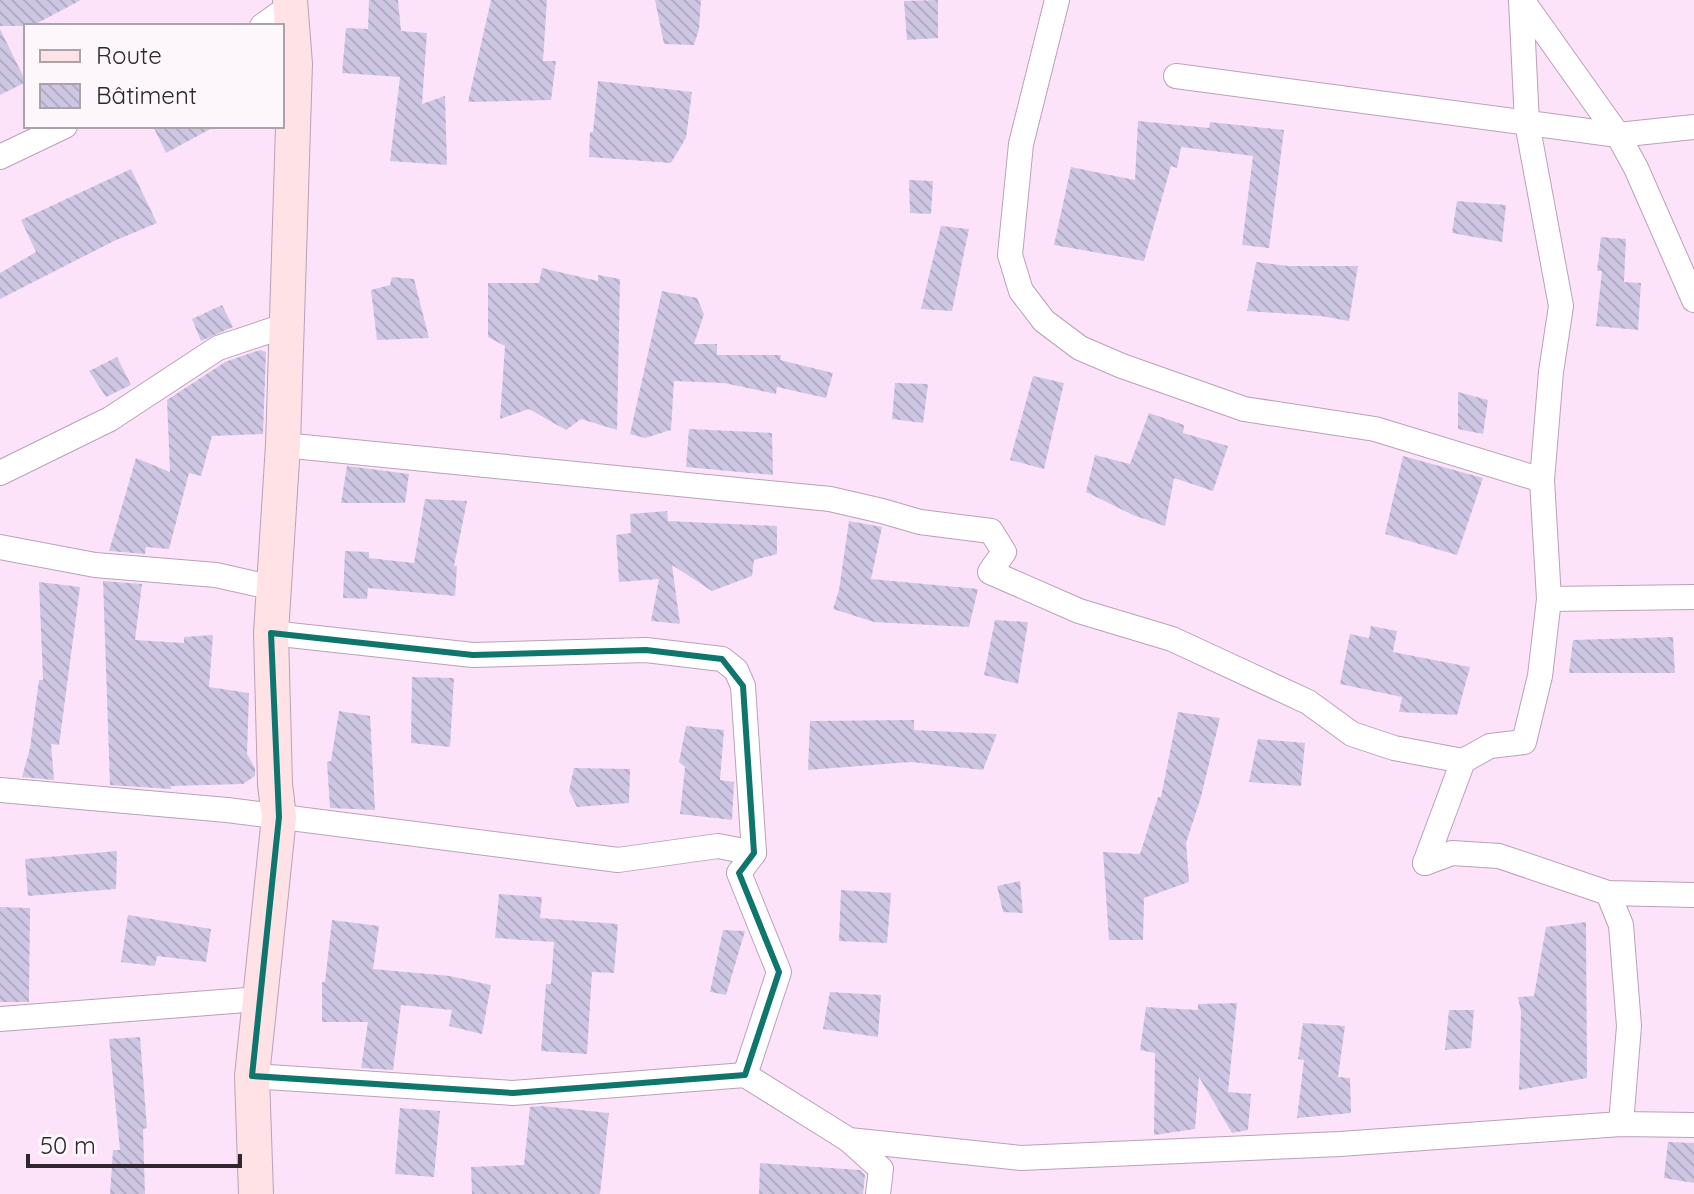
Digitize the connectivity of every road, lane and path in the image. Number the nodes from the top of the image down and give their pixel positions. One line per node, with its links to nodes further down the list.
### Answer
1 (1057, 0): 15 (street)
2 (1522, 0): 6 (street); 9 (street)
3 (290, 3): 4 (street); 12 (main road)
4 (264, 24)
5 (1176, 76): 6 (street)
6 (1527, 123): 9 (street); 15 (street)
7 (1694, 127): 9 (street)
8 (61, 128): 10 (street)
9 (1618, 135): 11 (street)
10 (0, 157)
11 (1694, 300)
12 (287, 325): 13 (main road); 14 (street)
13 (283, 445): 17 (main road); 21 (street)
14 (0, 473)
15 (1542, 480): 19 (street)
16 (0, 547): 17 (street)
17 (274, 588): 20 (main road)
18 (1694, 597): 19 (street)
19 (1549, 599): 21 (street)
20 (271, 633): 23 (main road); 24 (street)
21 (1463, 761): 25 (street)
22 (0, 790): 23 (street)
23 (279, 817): 24 (street); 27 (main road)
24 (754, 853): 29 (street)
25 (1608, 893): 26 (street); 31 (street)
26 (1694, 895)
27 (260, 999): 28 (street); 30 (main road)
28 (0, 1019)
29 (745, 1075): 30 (street); 33 (street)
30 (252, 1076): 34 (main road)
31 (1621, 1124): 32 (street); 33 (street)
32 (1694, 1125)
33 (849, 1140): 35 (street)
34 (256, 1194)
35 (878, 1194)

